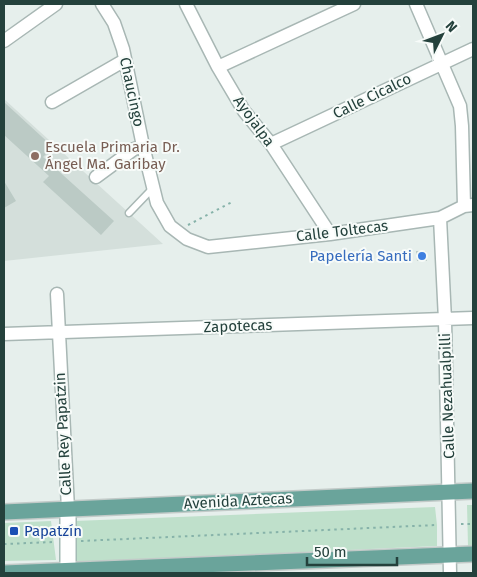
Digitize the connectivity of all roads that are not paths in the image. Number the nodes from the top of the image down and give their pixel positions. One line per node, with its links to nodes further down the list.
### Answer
1 (56, 4): 6 (street)
2 (102, 4): 8 (street, Chaucingo)
3 (186, 4): 10 (street, Ayojalpa)
4 (354, 4): 10 (street)
5 (416, 4): 9 (street)
6 (4, 41)
7 (473, 49): 9 (street, Calle Cicalco)
8 (126, 60): 11 (street); 13 (street, Chaucingo)
9 (442, 62): 12 (street, Calle Cicalco); 14 (street)
10 (218, 67): 12 (street, Ayojalpa)
11 (52, 102)
12 (271, 144): 20 (street, Ayojalpa)
13 (143, 146): 15 (street); 16 (street, Chaucingo)
14 (468, 152): 17 (street)
15 (96, 177)
16 (153, 188): 18 (lane); 21 (street, Chaucingo)
17 (469, 206): 19 (street, Calle Toltecas)
18 (129, 213)
19 (440, 218): 20 (street, Calle Toltecas); 24 (street, Calle Nezahualpilli)
20 (330, 234): 21 (street, Calle Toltecas)
21 (208, 247)
22 (56, 294): 25 (street, Calle Rey Papatzin)
23 (473, 318): 24 (street, Zapotecas)
24 (445, 320): 25 (street, Zapotecas); 27 (street, Calle Nezahualpilli)
25 (58, 332): 26 (street, Zapotecas); 29 (street, Calle Rey Papatzin)
26 (4, 334)
27 (450, 491): 28 (main road, Avenida Aztecas); 29 (main road, Avenida Aztecas); 32 (street, Calle Nezahualpilli)
28 (473, 491)
29 (68, 509): 30 (main road, Avenida Aztecas); 33 (street, Calle Rey Papatzin)
30 (4, 512)
31 (473, 554): 32 (main road)
32 (450, 555): 33 (main road); 35 (street, Calle Nezahualpilli)
33 (68, 572): 34 (main road)
34 (4, 573)
35 (450, 573)

